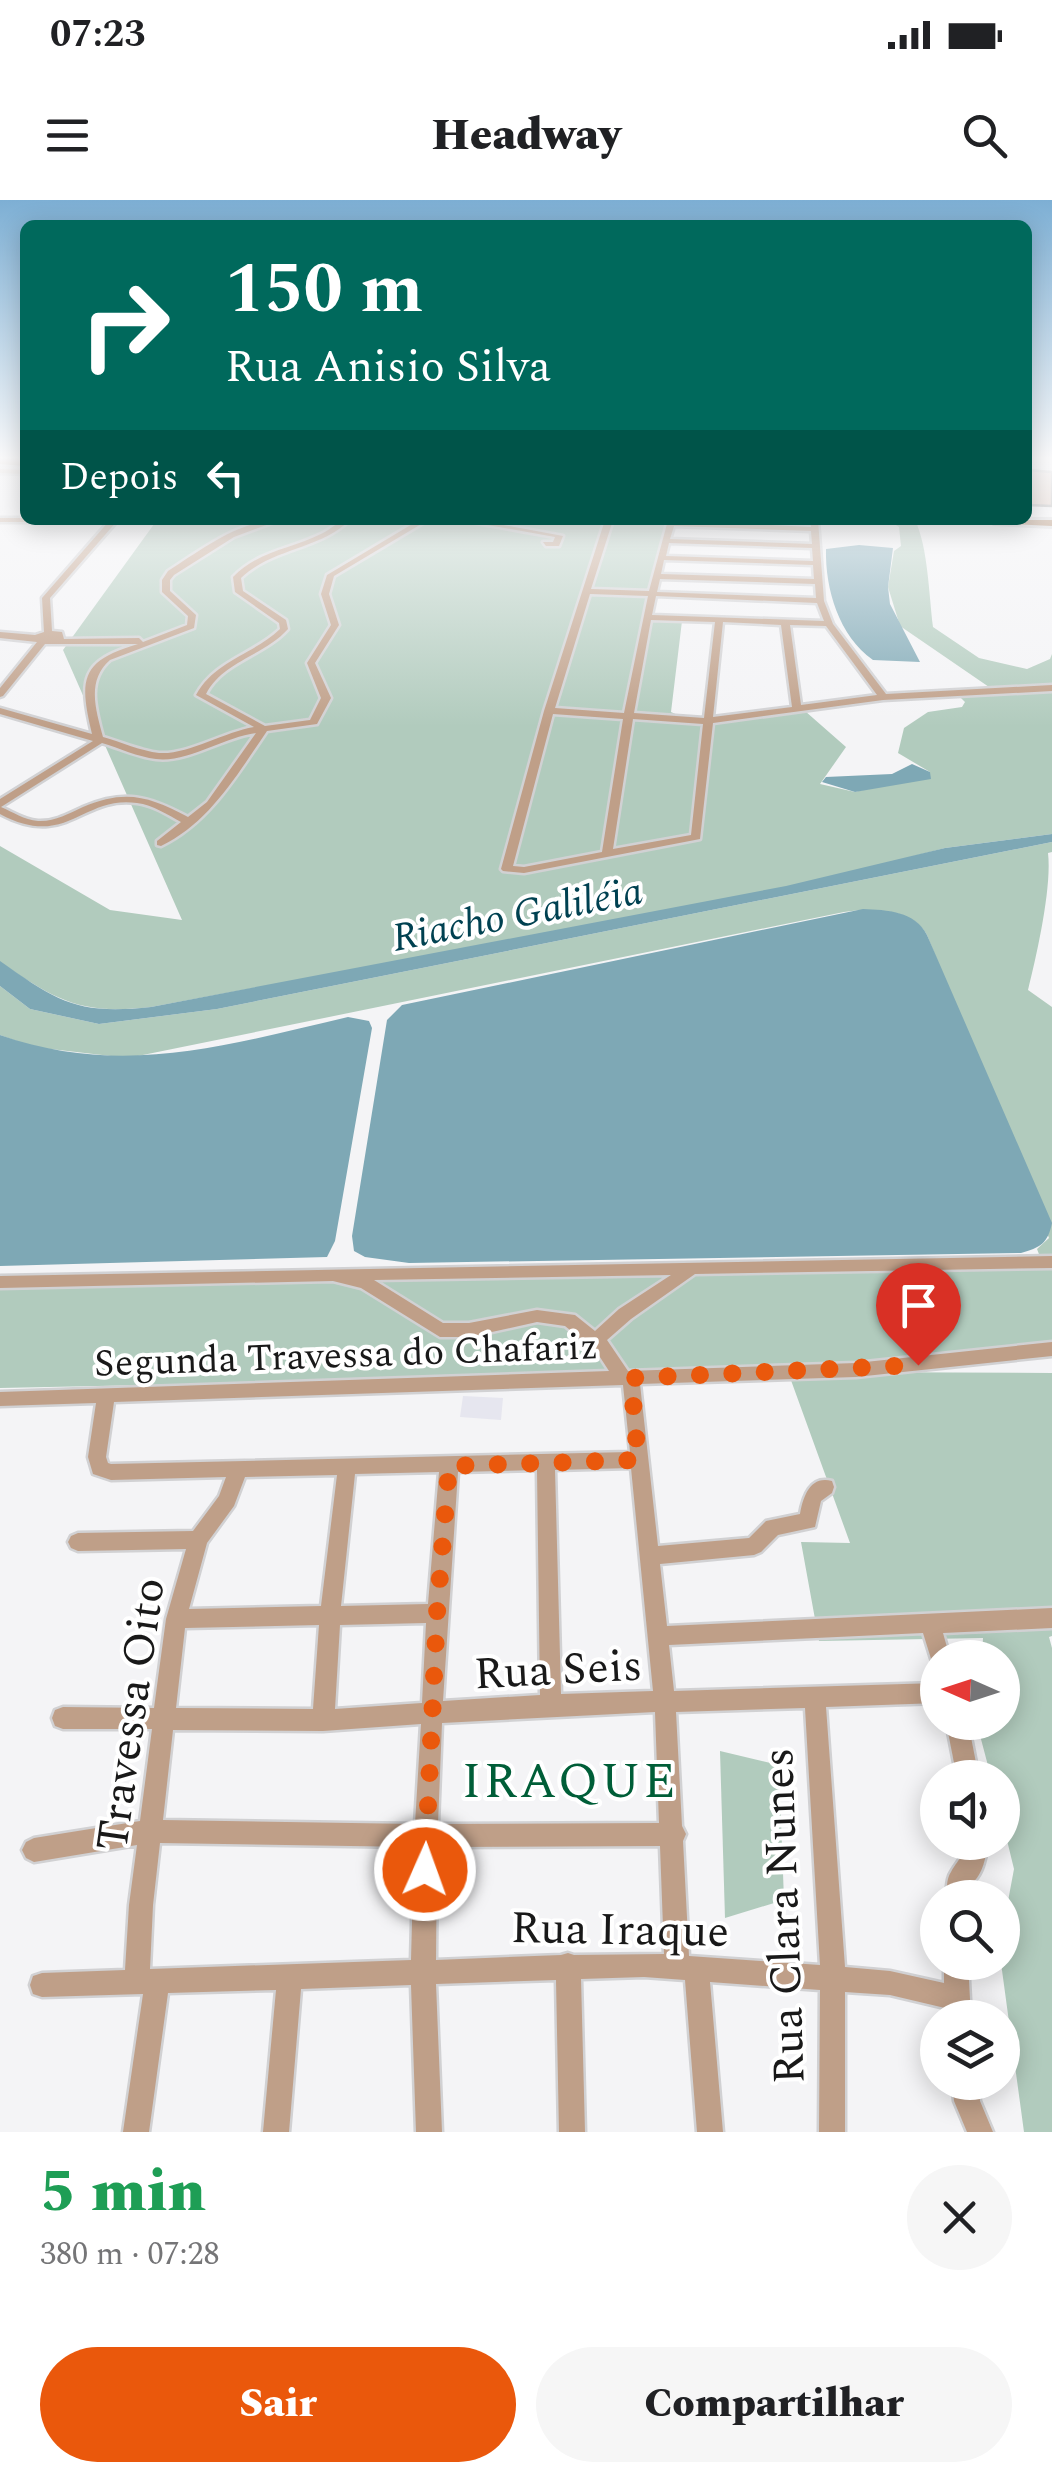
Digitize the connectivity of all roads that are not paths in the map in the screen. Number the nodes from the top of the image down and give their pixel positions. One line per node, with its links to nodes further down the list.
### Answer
1 (96, 547): 20 (street)
2 (211, 547): 22 (street)
3 (296, 547): 33 (street)
4 (378, 547): 33 (street)
5 (600, 547): 12 (street)
6 (663, 547): 8 (street)
7 (815, 547): 9 (street)
8 (660, 558): 9 (street); 10 (street)
9 (815, 563): 11 (street)
10 (656, 576): 11 (street); 13 (street)
11 (818, 582): 14 (street)
12 (585, 591): 13 (street); 30 (street)
13 (652, 596): 14 (street); 15 (street)
14 (820, 601): 18 (street)
15 (647, 617): 16 (street); 31 (street)
16 (719, 620): 17 (street); 32 (street)
17 (785, 622): 18 (street); 28 (street)
18 (829, 624): 27 (street)
19 (0, 634): 21 (street)
20 (55, 635): 21 (street); 23 (street)
21 (38, 640): 26 (street)
22 (157, 640): 23 (street); 24 (street)
23 (100, 642): 24 (street)
24 (115, 654): 34 (street)
25 (1052, 688): 27 (street)
26 (0, 694)
27 (883, 698): 28 (street)
28 (797, 710): 32 (street)
29 (0, 711): 34 (street)
30 (549, 712): 31 (street); 38 (street)
31 (628, 716): 32 (street); 38 (street)
32 (709, 721): 38 (street)
33 (264, 729): 34 (street); 36 (street)
34 (99, 740): 35 (street)
35 (0, 807): 36 (street)
36 (190, 822): 37 (street)
37 (161, 843)
38 (607, 855)
39 (1052, 1262): 40 (street)
40 (693, 1269): 41 (street); 43 (street)
41 (333, 1275): 42 (street); 43 (street)
42 (0, 1282)
43 (596, 1340): 45 (street)
44 (1052, 1349): 45 (street, Segunda Travessa do Chafariz)
45 (627, 1378): 46 (street, Segunda Travessa do Chafariz); 48 (street)
46 (106, 1394): 47 (street, Segunda Travessa do Chafariz); 52 (street)
47 (0, 1399)
48 (638, 1460): 49 (street); 56 (street)
49 (546, 1463): 51 (street); 67 (street)
50 (348, 1465): 51 (street); 52 (street); 58 (street)
51 (449, 1466): 57 (street)
52 (238, 1470): 54 (street, Travessa Oito)
53 (825, 1487): 56 (street)
54 (198, 1540): 55 (street); 60 (street, Travessa Oito)
55 (78, 1542)
56 (649, 1556): 62 (street)
57 (437, 1613): 58 (street); 68 (street)
58 (330, 1617): 60 (street); 71 (street)
59 (1052, 1618): 62 (street)
60 (176, 1619): 69 (street, Travessa Oito)
61 (934, 1633): 63 (street)
62 (658, 1636): 66 (street)
63 (936, 1640)
64 (920, 1693): 65 (street, Rua Seis)
65 (815, 1697): 66 (street, Rua Seis); 82 (street, Rua Clara Nunes)
66 (665, 1703): 67 (street, Rua Seis); 73 (street)
67 (552, 1705): 68 (street, Rua Seis)
68 (435, 1714): 71 (street, Rua Seis); 74 (street)
69 (164, 1716): 70 (street, Rua Seis); 71 (street, Rua Seis); 72 (street, Travessa Oito)
70 (63, 1718)
71 (323, 1720)
72 (152, 1831): 74 (street); 75 (street); 83 (street, Travessa Oito)
73 (674, 1834): 74 (street); 79 (street)
74 (426, 1836): 80 (street)
75 (34, 1850)
76 (973, 1860): 77 (street)
77 (960, 1880)
78 (568, 1965): 79 (street, Rua Iraque); 80 (street, Rua Iraque); 90 (street)
79 (687, 1969): 82 (street, Rua Iraque); 91 (street)
80 (423, 1971): 81 (street, Rua Iraque); 89 (street)
81 (290, 1975): 83 (street, Rua Iraque); 88 (street)
82 (833, 1979): 85 (street, Rua Iraque); 92 (street, Rua Clara Nunes)
83 (147, 1983): 84 (street, Rua Iraque); 87 (street, Travessa Oito)
84 (42, 1986)
85 (935, 2000)
86 (966, 2100): 93 (street)
87 (136, 2132)
88 (276, 2132)
89 (430, 2132)
90 (572, 2132)
91 (710, 2132)
92 (832, 2132)
93 (980, 2132)

